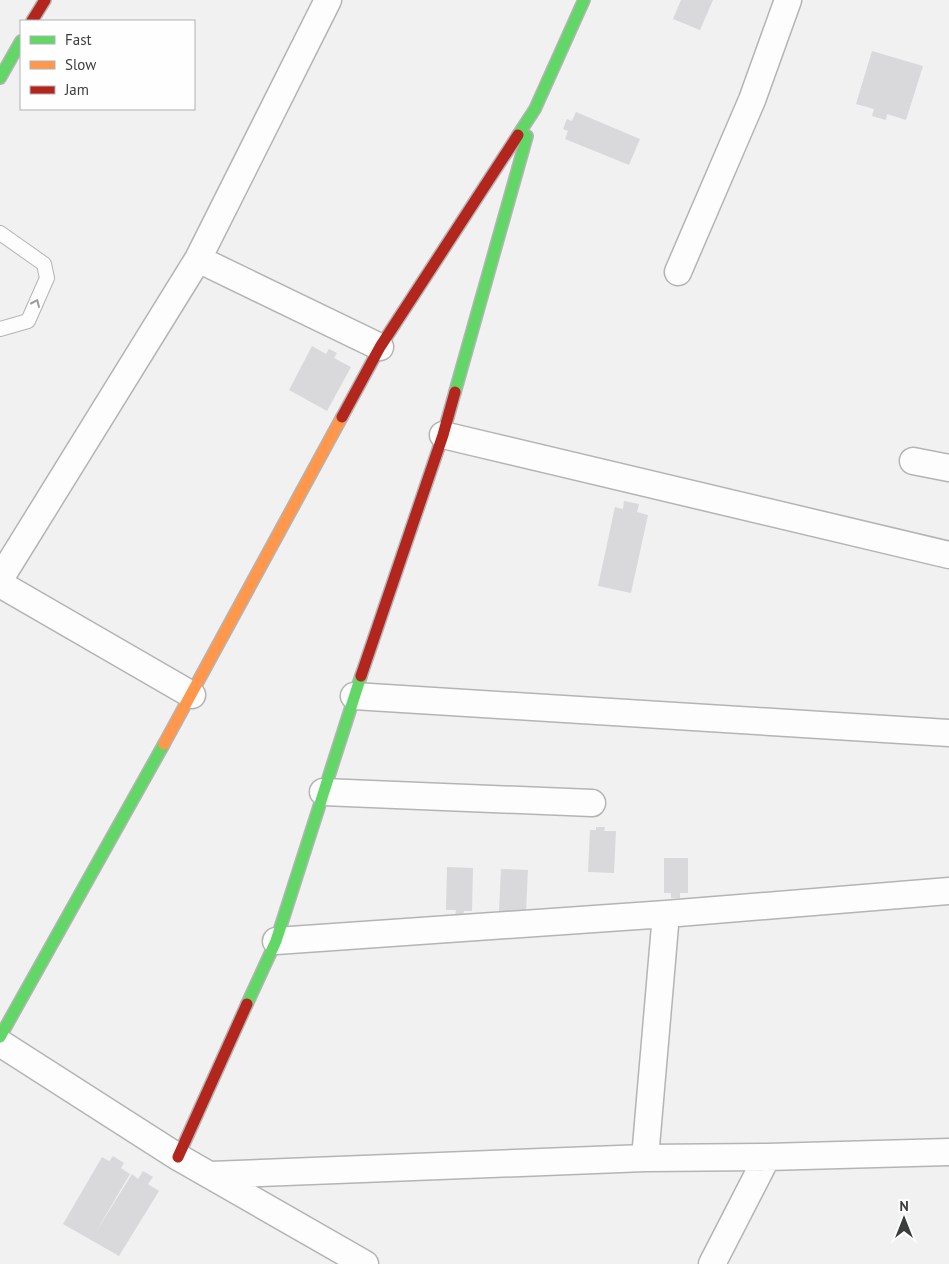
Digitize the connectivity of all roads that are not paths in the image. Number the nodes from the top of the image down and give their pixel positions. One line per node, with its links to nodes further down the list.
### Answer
1 (45, 0): 5 (street)
2 (328, 0): 10 (street)
3 (584, 0): 8 (street)
4 (788, 0): 11 (street)
5 (33, 20)
6 (20, 43): 7 (street)
7 (0, 78)
8 (535, 109): 13 (street); 14 (street)
9 (0, 233): 12 (lane, one-way to 9)
10 (198, 259): 13 (street); 18 (street)
11 (678, 272)
12 (0, 329)
13 (380, 348): 20 (street)
14 (443, 435): 17 (street); 21 (street)
15 (913, 461): 16 (street)
16 (949, 468)
17 (949, 556)
18 (0, 579)
19 (0, 584): 20 (street)
20 (192, 695): 28 (street)
21 (354, 696): 22 (street); 23 (street)
22 (949, 733)
23 (323, 792): 24 (street); 27 (street)
24 (592, 803)
25 (949, 891): 26 (street)
26 (666, 914): 27 (street); 33 (street)
27 (276, 941): 31 (street)
28 (0, 1037)
29 (0, 1043): 31 (street)
30 (949, 1152): 32 (street)
31 (178, 1157): 34 (street)
32 (767, 1157): 33 (street); 36 (street)
33 (645, 1158): 34 (street)
34 (211, 1175): 35 (street)
35 (365, 1264)
36 (712, 1264)

